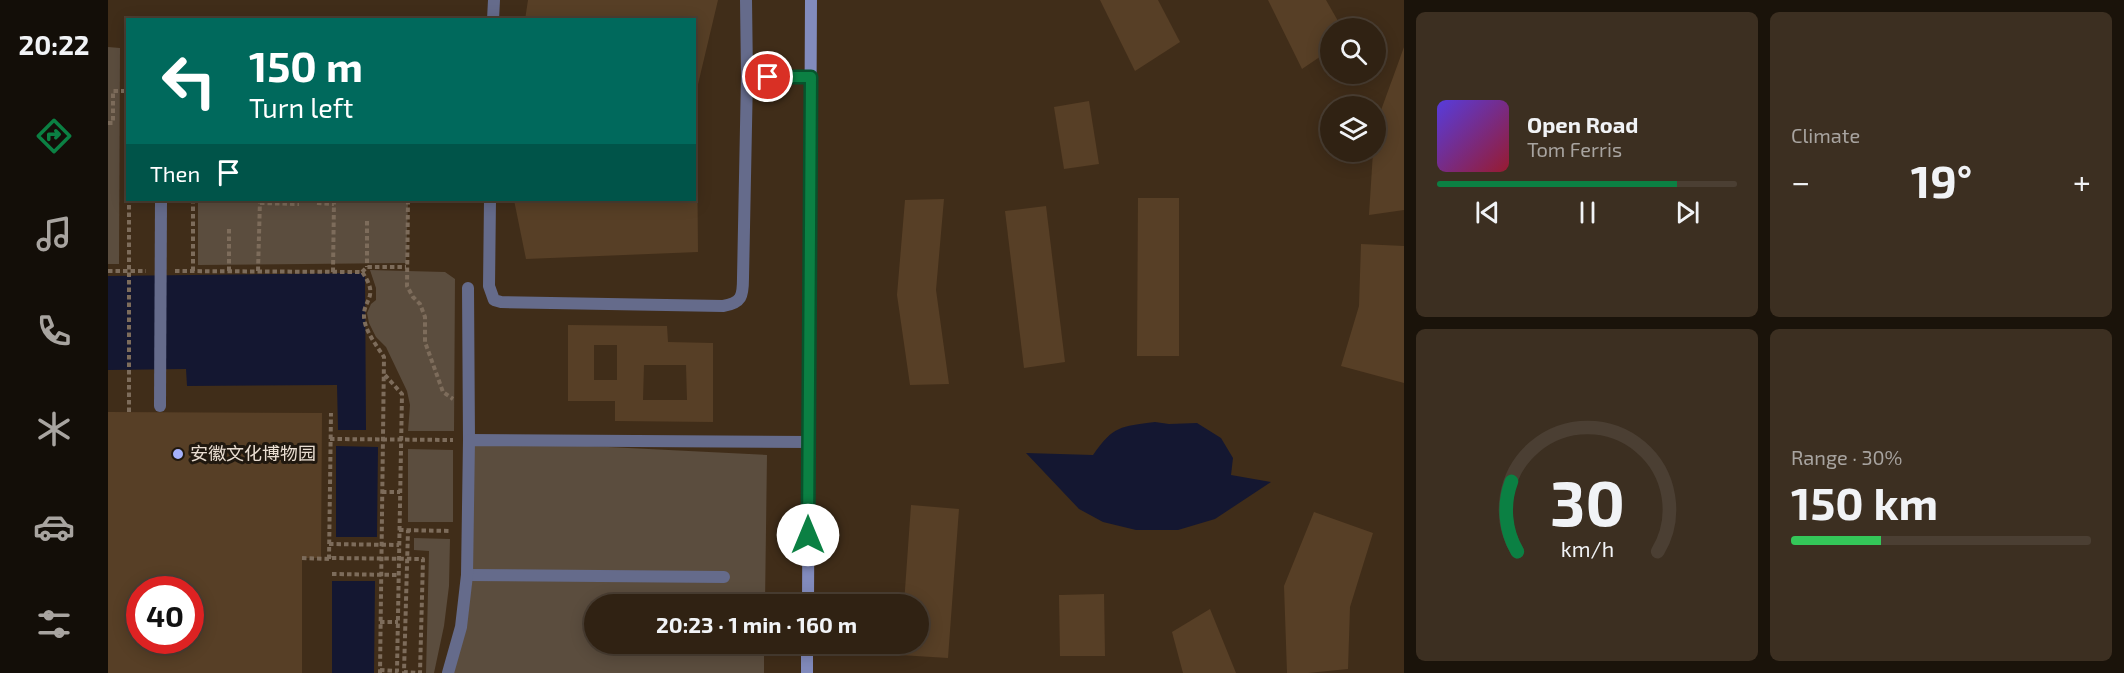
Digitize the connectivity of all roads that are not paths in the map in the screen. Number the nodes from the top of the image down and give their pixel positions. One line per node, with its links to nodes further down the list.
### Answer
1 (494, 0): 4 (street)
2 (746, 0): 5 (street)
3 (811, 0): 6 (street)
4 (494, 18)
5 (747, 76): 6 (street); 8 (street)
6 (811, 77): 12 (street)
7 (161, 201): 10 (street)
8 (490, 201)
9 (468, 288): 11 (street)
10 (160, 406)
11 (469, 440): 12 (street); 13 (street)
12 (809, 442): 15 (street)
13 (467, 575): 14 (street); 17 (street)
14 (724, 577)
15 (808, 594)
16 (807, 654): 18 (street)
17 (448, 673)
18 (807, 673)

